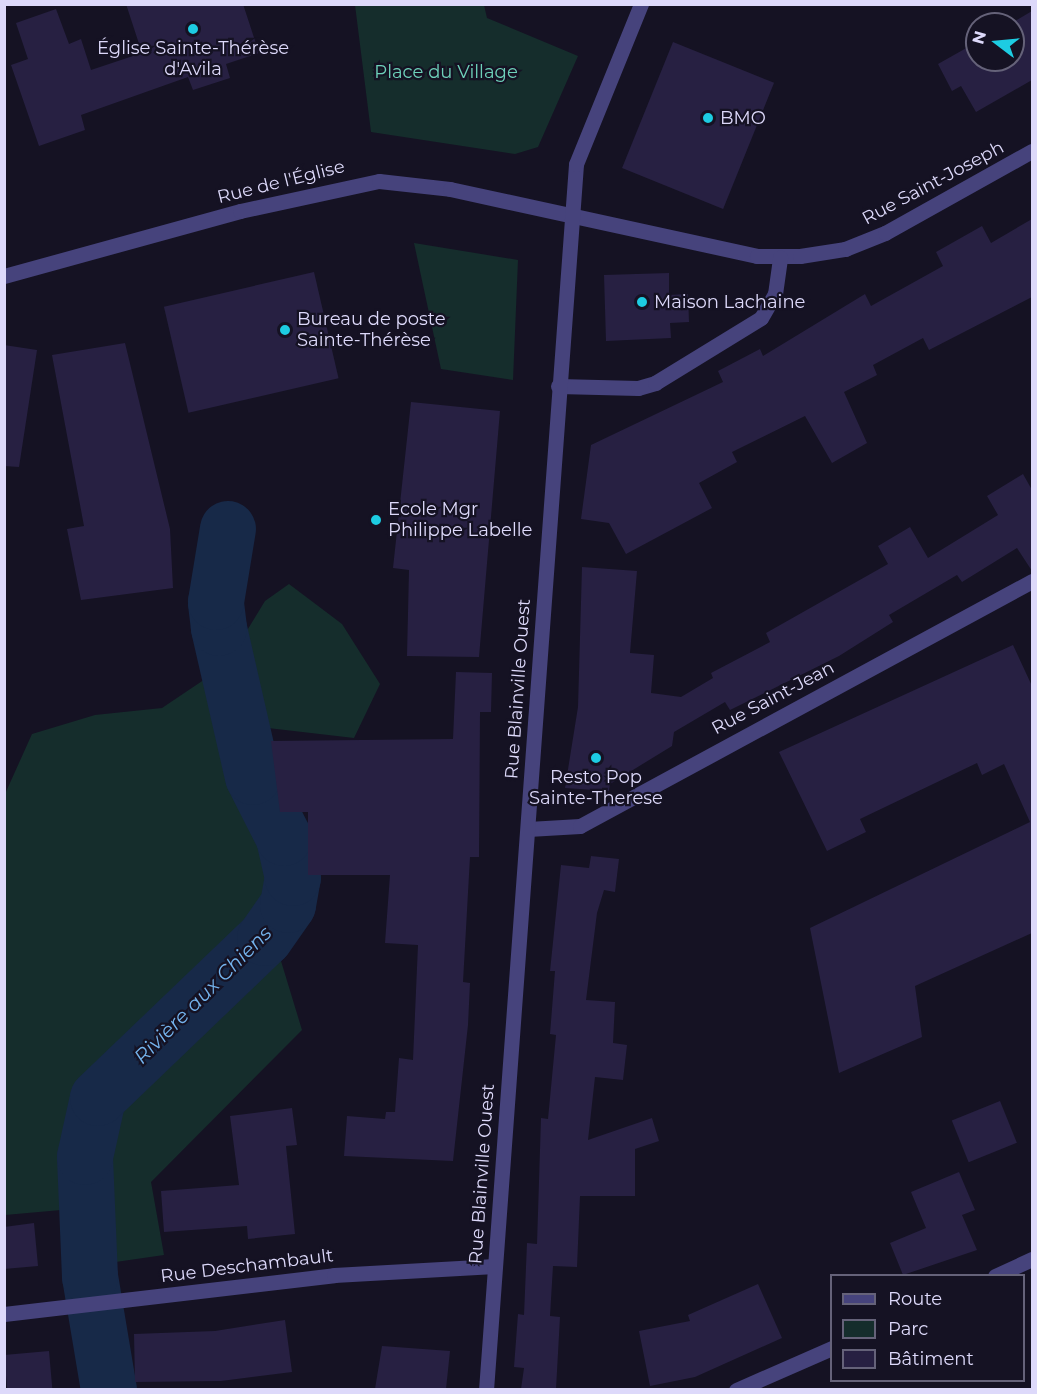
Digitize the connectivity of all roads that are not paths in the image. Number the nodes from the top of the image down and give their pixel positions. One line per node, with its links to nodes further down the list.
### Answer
1 (642, 4): 3 (street, Rue Blainville Ouest)
2 (1032, 151): 4 (street, Rue Saint-Joseph)
3 (570, 217): 4 (street, Rue Saint-Joseph); 5 (street, Rue de l'Église); 6 (street, Rue Blainville Ouest)
4 (780, 257): 6 (street)
5 (4, 276)
6 (558, 386): 8 (street, Rue Blainville Ouest)
7 (1032, 581): 8 (street, Rue Saint-Jean)
8 (528, 829): 10 (street, Rue Blainville Ouest)
9 (1032, 1259): 11 (street)
10 (495, 1266): 12 (street, Rue Deschambault); 14 (street, Rue Blainville Ouest)
11 (997, 1274)
12 (4, 1314)
13 (830, 1348): 15 (street)
14 (486, 1389)
15 (736, 1389)

